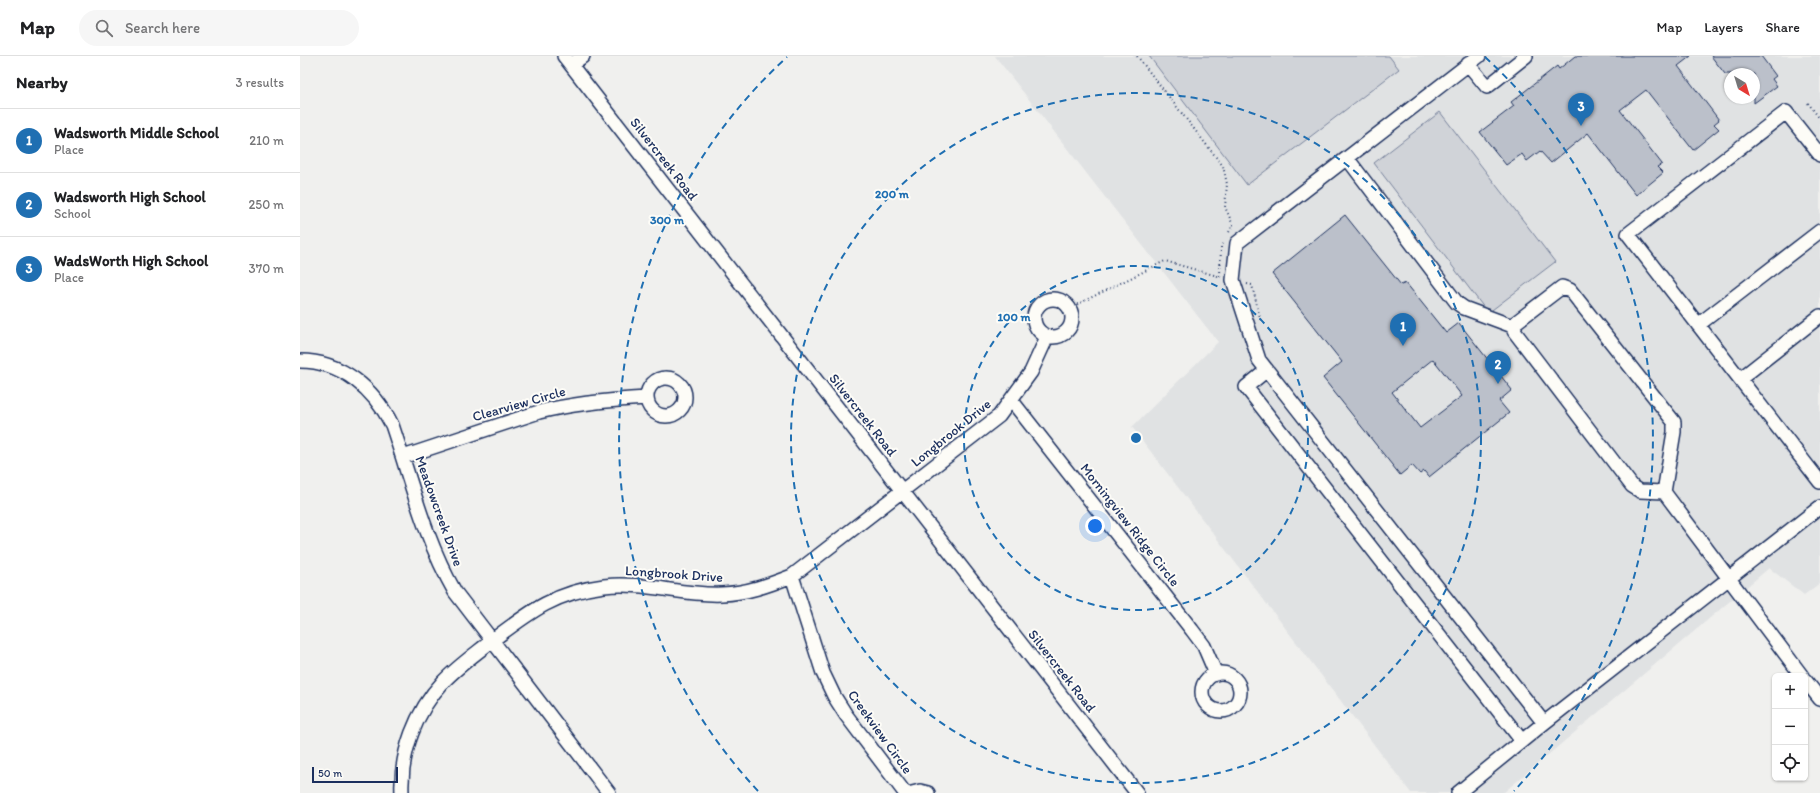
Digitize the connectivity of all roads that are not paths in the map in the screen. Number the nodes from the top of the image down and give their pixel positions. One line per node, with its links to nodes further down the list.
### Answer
1 (583, 56): 4 (street)
2 (1479, 56): 5 (street)
3 (1526, 56): 5 (street)
4 (568, 61): 20 (street, Silvercreek Road)
5 (1468, 64): 7 (street)
6 (1820, 155): 10 (street)
7 (1347, 158): 11 (street); 14 (street)
8 (1820, 231): 10 (street)
9 (1820, 317): 15 (street)
10 (1698, 325): 15 (street)
11 (1515, 327): 21 (street); 21 (street)
12 (1047, 337): 17 (street, Longbrook Drive)
13 (300, 361): 18 (street, Meadowcreek Drive)
14 (1267, 370): 30 (street); 31 (street)
15 (1740, 379): 19 (street)
16 (647, 398): 18 (street, Clearview Circle)
17 (1012, 401): 20 (street, Longbrook Drive); 27 (street, Morningview Ridge Circle)
18 (403, 456): 25 (street, Meadowcreek Drive)
19 (1820, 482)
20 (903, 491): 23 (street, Longbrook Drive); 37 (street, Silvercreek Road)
21 (1664, 492): 24 (street)
22 (1820, 507): 24 (street)
23 (792, 576): 25 (street, Longbrook Drive); 34 (street, Creekview Circle)
24 (1728, 579): 26 (street); 30 (street)
25 (492, 641): 32 (street, Longbrook Drive); 33 (street, Meadowcreek Drive)
26 (1800, 673)
27 (1216, 674)
28 (1808, 684): 29 (street)
29 (1820, 699)
30 (1544, 723): 31 (street)
31 (1522, 741): 38 (street)
32 (402, 793)
33 (609, 793)
34 (906, 793)
35 (912, 793): 36 (street, Creekview Circle)
36 (928, 793)
37 (1136, 793)
38 (1458, 793)

